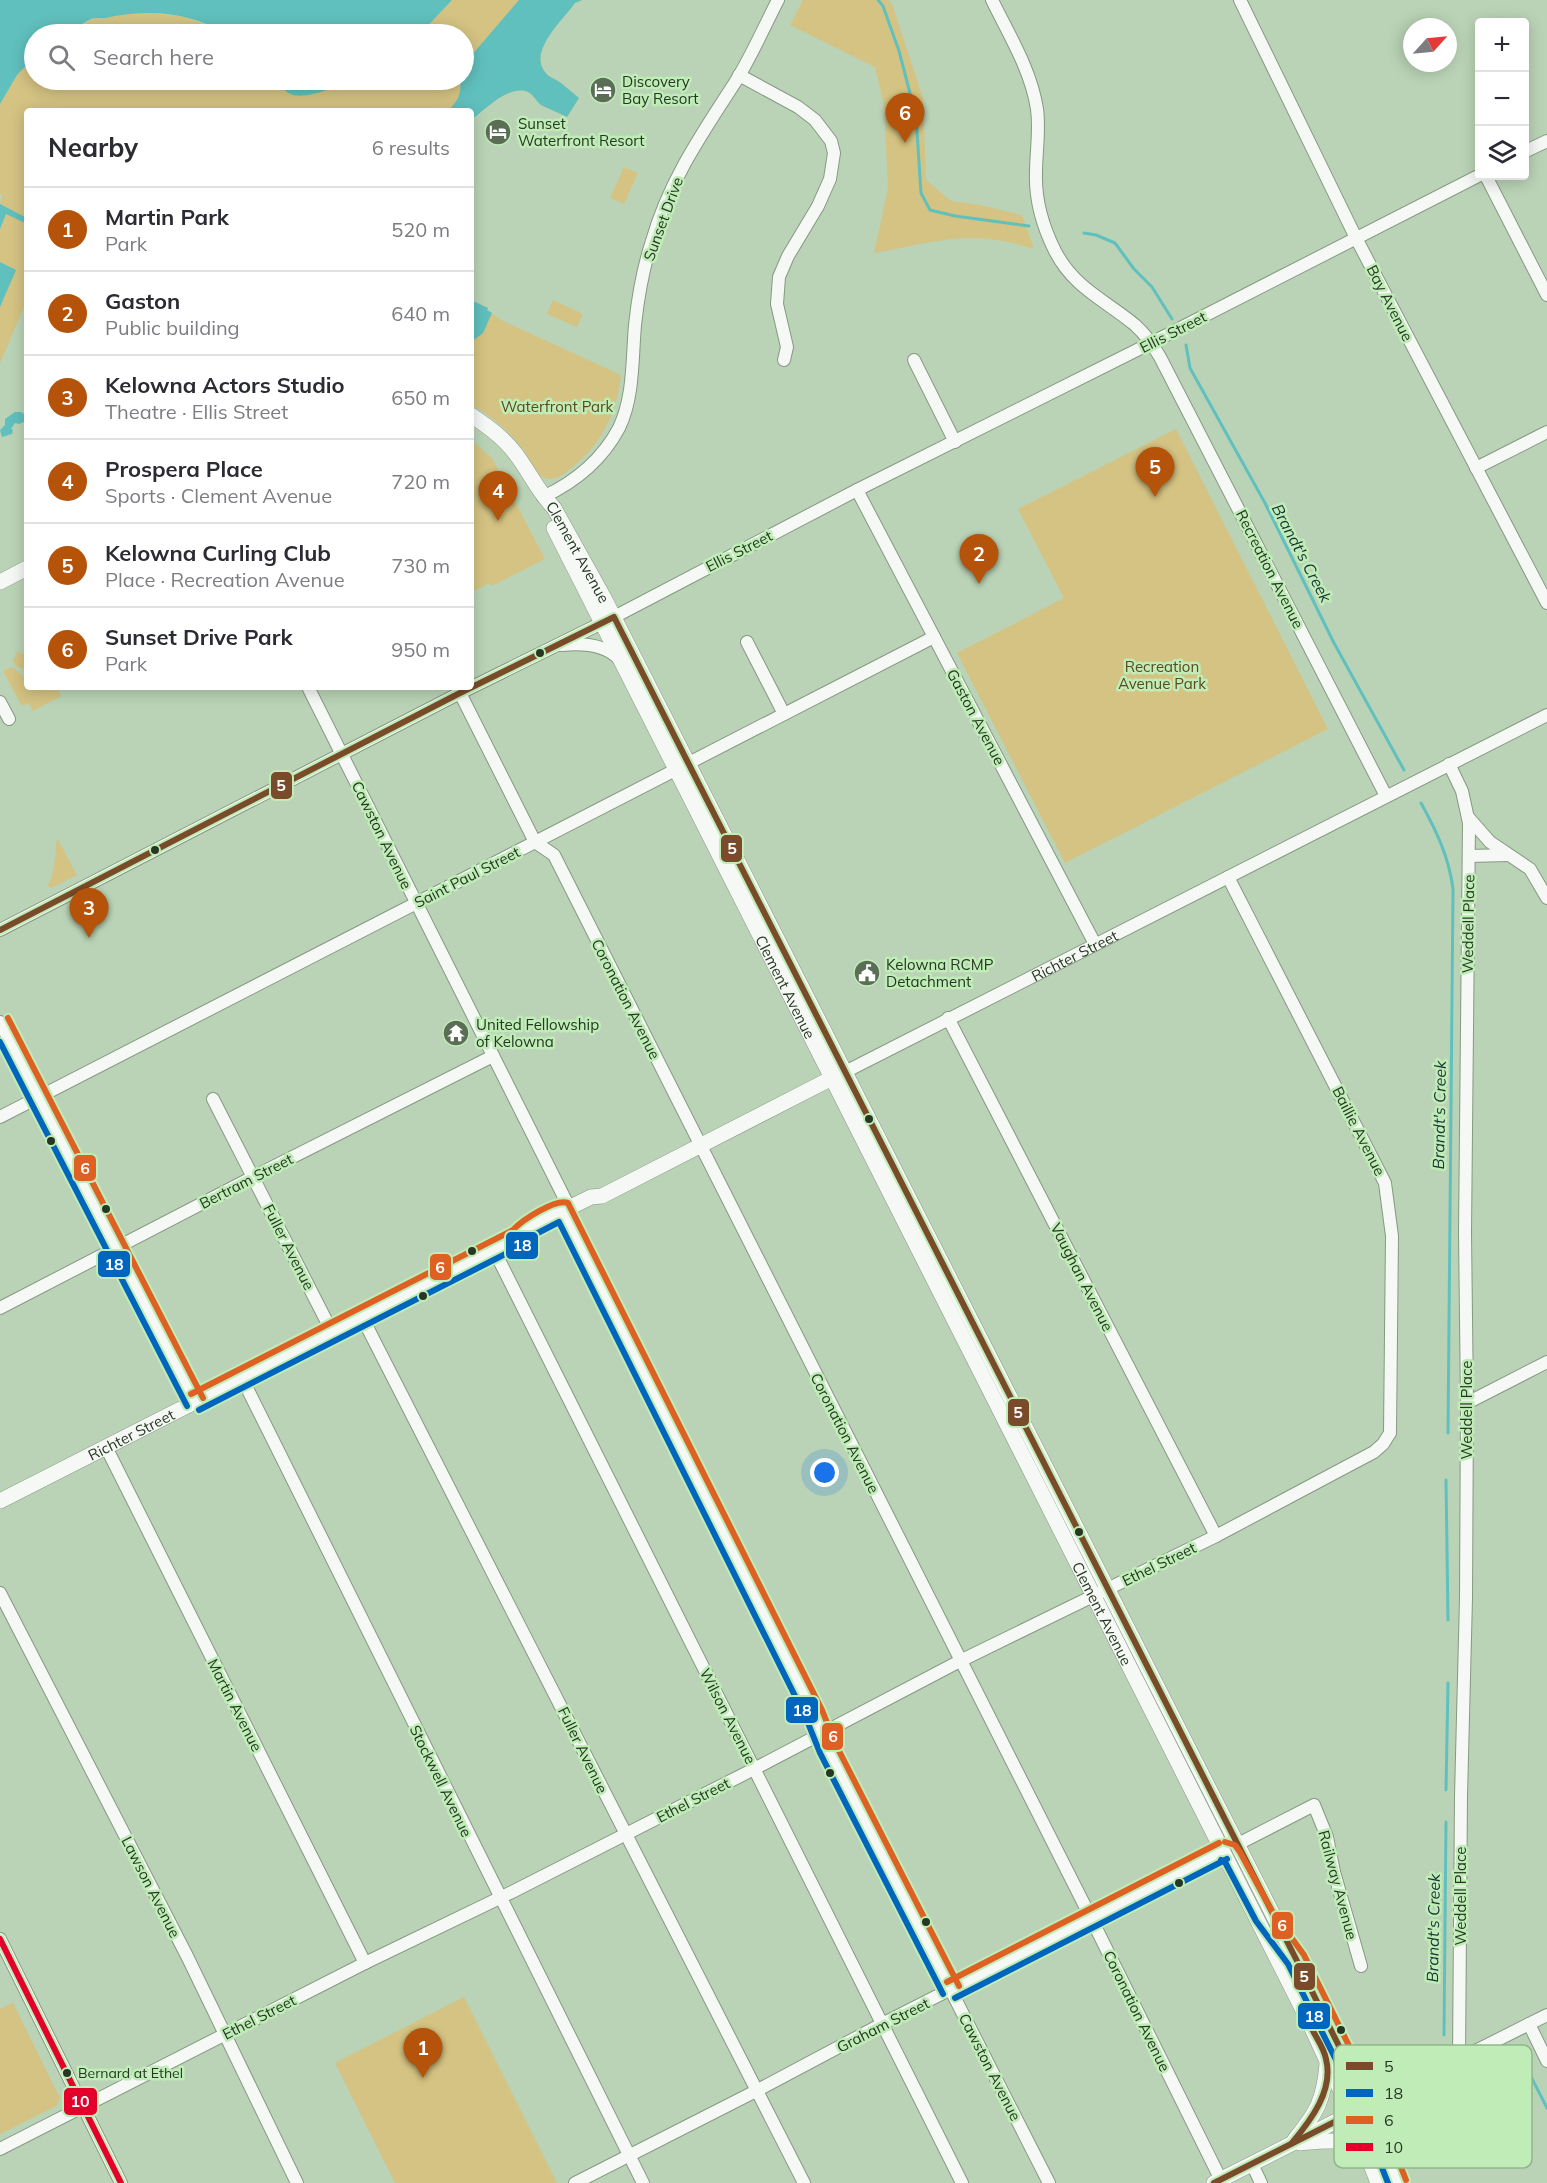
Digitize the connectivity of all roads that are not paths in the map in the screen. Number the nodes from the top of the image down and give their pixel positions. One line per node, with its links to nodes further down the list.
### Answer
1 (778, 0): 4 (street, Sunset Drive)
2 (992, 0): 11 (street, Recreation Avenue)
3 (1240, 0): 9 (street, Bay Avenue)
4 (739, 75): 12 (street); 19 (street, Sunset Drive)
5 (1547, 141): 6 (street)
6 (1529, 150)
7 (1475, 177): 9 (street, Ellis Street)
8 (1488, 180): 10 (street)
9 (1356, 238): 11 (street, Ellis Street); 17 (street, Bay Avenue)
10 (1547, 295)
11 (1151, 344): 16 (street, Ellis Street); 39 (street, Recreation Avenue)
12 (784, 360)
13 (914, 360): 16 (street)
14 (474, 418): 19 (main road, Clement Avenue)
15 (1547, 432): 17 (street)
16 (955, 442): 18 (street, Ellis Street)
17 (1476, 468): 22 (street, Bay Avenue)
18 (857, 490): 23 (street, Ellis Street); 24 (street, Gaston Avenue)
19 (543, 497): 23 (main road, Clement Avenue)
20 (24, 570): 21 (main road)
21 (0, 582)
22 (1547, 603)
23 (608, 620): 26 (street, Ellis Street); 27 (main road, Clement Avenue); 38 (main road, Clement Avenue)
24 (934, 637): 33 (street, Saint Paul Street); 48 (street, Gaston Avenue)
25 (747, 642): 33 (street)
26 (555, 646): 27 (street); 28 (street, Ellis Street)
27 (620, 660): 38 (main road, Clement Avenue)
28 (474, 686)
29 (310, 690): 36 (street, Cawston Avenue)
30 (466, 690): 31 (street, Ellis Street)
31 (460, 693): 36 (street, Ellis Street); 41 (street, Coronation Avenue)
32 (0, 702): 35 (street)
33 (784, 714): 38 (street, Saint Paul Street)
34 (1547, 715): 37 (street, Richter Street)
35 (9, 719)
36 (342, 755): 46 (street, Cawston Avenue); 47 (street, Ellis Street)
37 (1449, 764): 39 (street, Richter Street); 40 (street, Weddell Place)
38 (682, 767): 41 (street, Saint Paul Street); 52 (main road, Clement Avenue)
39 (1386, 796): 44 (street, Richter Street)
40 (1468, 816): 42 (street); 43 (street, Weddell Place)
41 (535, 842): 46 (street, Saint Paul Street); 56 (street, Coronation Avenue)
42 (1508, 855): 43 (street); 45 (street)
43 (1468, 856): 67 (street, Weddell Place)
44 (1228, 877): 48 (street, Richter Street); 68 (street, Baillie Avenue)
45 (1547, 898)
46 (416, 903): 51 (street, Cawston Avenue); 53 (street, Saint Paul Street)
47 (0, 930)
48 (1095, 944): 49 (street, Richter Street)
49 (948, 1018): 52 (street, Richter Street); 71 (street, Vaughan Avenue)
50 (0, 1022): 53 (street)
51 (493, 1056): 57 (street, Bertram Street); 58 (street, Cawston Avenue)
52 (839, 1075): 56 (main road, Richter Street); 72 (main road, Clement Avenue)
53 (39, 1097): 55 (street, Saint Paul Street); 59 (street)
54 (213, 1099): 57 (street, Fuller Avenue)
55 (0, 1118)
56 (701, 1145): 58 (main road, Richter Street); 74 (street, Coronation Avenue)
57 (253, 1177): 59 (street, Bertram Street); 63 (street, Fuller Avenue)
58 (567, 1212): 60 (main road, Richter Street); 75 (street, Cawston Avenue)
59 (116, 1249): 61 (street, Bertram Street); 66 (street)
60 (494, 1250): 62 (main road, Richter Street); 76 (street, Wilson Avenue)
61 (0, 1308)
62 (362, 1317): 63 (main road, Richter Street); 77 (street, Fuller Avenue)
63 (332, 1332): 65 (main road, Richter Street)
64 (1547, 1362): 67 (street)
65 (242, 1378): 66 (main road, Richter Street); 80 (street, Stockwell Avenue)
66 (195, 1402): 69 (main road, Richter Street)
67 (1467, 1403): 92 (street, Weddell Place)
68 (1383, 1444): 71 (street, Ethel Street)
69 (106, 1447): 70 (main road, Richter Street); 84 (street, Martin Avenue)
70 (0, 1501)
71 (1216, 1536): 72 (street, Ethel Street)
72 (1102, 1592): 74 (street, Ethel Street); 78 (main road, Clement Avenue); 79 (main road, Clement Avenue)
73 (0, 1593): 90 (street, Lawson Avenue)
74 (960, 1661): 75 (street, Ethel Street); 81 (street, Coronation Avenue)
75 (822, 1733): 76 (street, Ethel Street); 86 (street, Cawston Avenue)
76 (754, 1769): 77 (street, Ethel Street); 88 (street, Wilson Avenue)
77 (625, 1834): 80 (street, Ethel Street); 97 (street, Fuller Avenue)
78 (1238, 1844): 83 (main road, Clement Avenue); 85 (street, Railway Avenue)
79 (1223, 1851): 81 (street, Graham Street); 83 (main road, Clement Avenue); 95 (main road, Clement Avenue)
80 (500, 1898): 84 (street, Ethel Street); 103 (street, Stockwell Avenue)
81 (1091, 1918): 86 (street, Graham Street); 107 (street, Coronation Avenue)
82 (0, 1939): 98 (street)
83 (1296, 1959): 91 (main road, Clement Avenue)
84 (365, 1963): 90 (street, Ethel Street)
85 (1361, 1966)
86 (951, 1990): 88 (street, Graham Street); 114 (street, Cawston Avenue)
87 (1547, 2015): 89 (street)
88 (882, 2024): 97 (street, Graham Street); 113 (street, Wilson Avenue)
89 (1529, 2024): 93 (street); 94 (street)
90 (225, 2035): 98 (street, Ethel Street); 109 (street, Lawson Avenue)
91 (1338, 2045)
92 (1459, 2045)
93 (1488, 2045)
94 (1547, 2061)
95 (1328, 2062): 96 (main road, Clement Avenue); 101 (main road)
96 (1334, 2076)
97 (756, 2091): 103 (street, Graham Street); 112 (street, Fuller Avenue)
98 (82, 2108): 102 (street, Ethel Street); 108 (street)
99 (1334, 2122): 101 (main road)
100 (1334, 2140): 101 (main road)
101 (1291, 2144): 104 (main road)
102 (0, 2149)
103 (629, 2156): 110 (street, Graham Street); 111 (street, Stockwell Avenue)
104 (1252, 2164): 107 (main road); 115 (street)
105 (1372, 2168): 116 (main road, Clement Avenue)
106 (1392, 2168): 117 (main road, Clement Avenue)
107 (1218, 2181)
108 (121, 2183)
109 (297, 2183)
110 (575, 2183)
111 (643, 2183)
112 (804, 2183)
113 (962, 2183)
114 (1049, 2183)
115 (1261, 2183)
116 (1378, 2183)
117 (1398, 2183)

